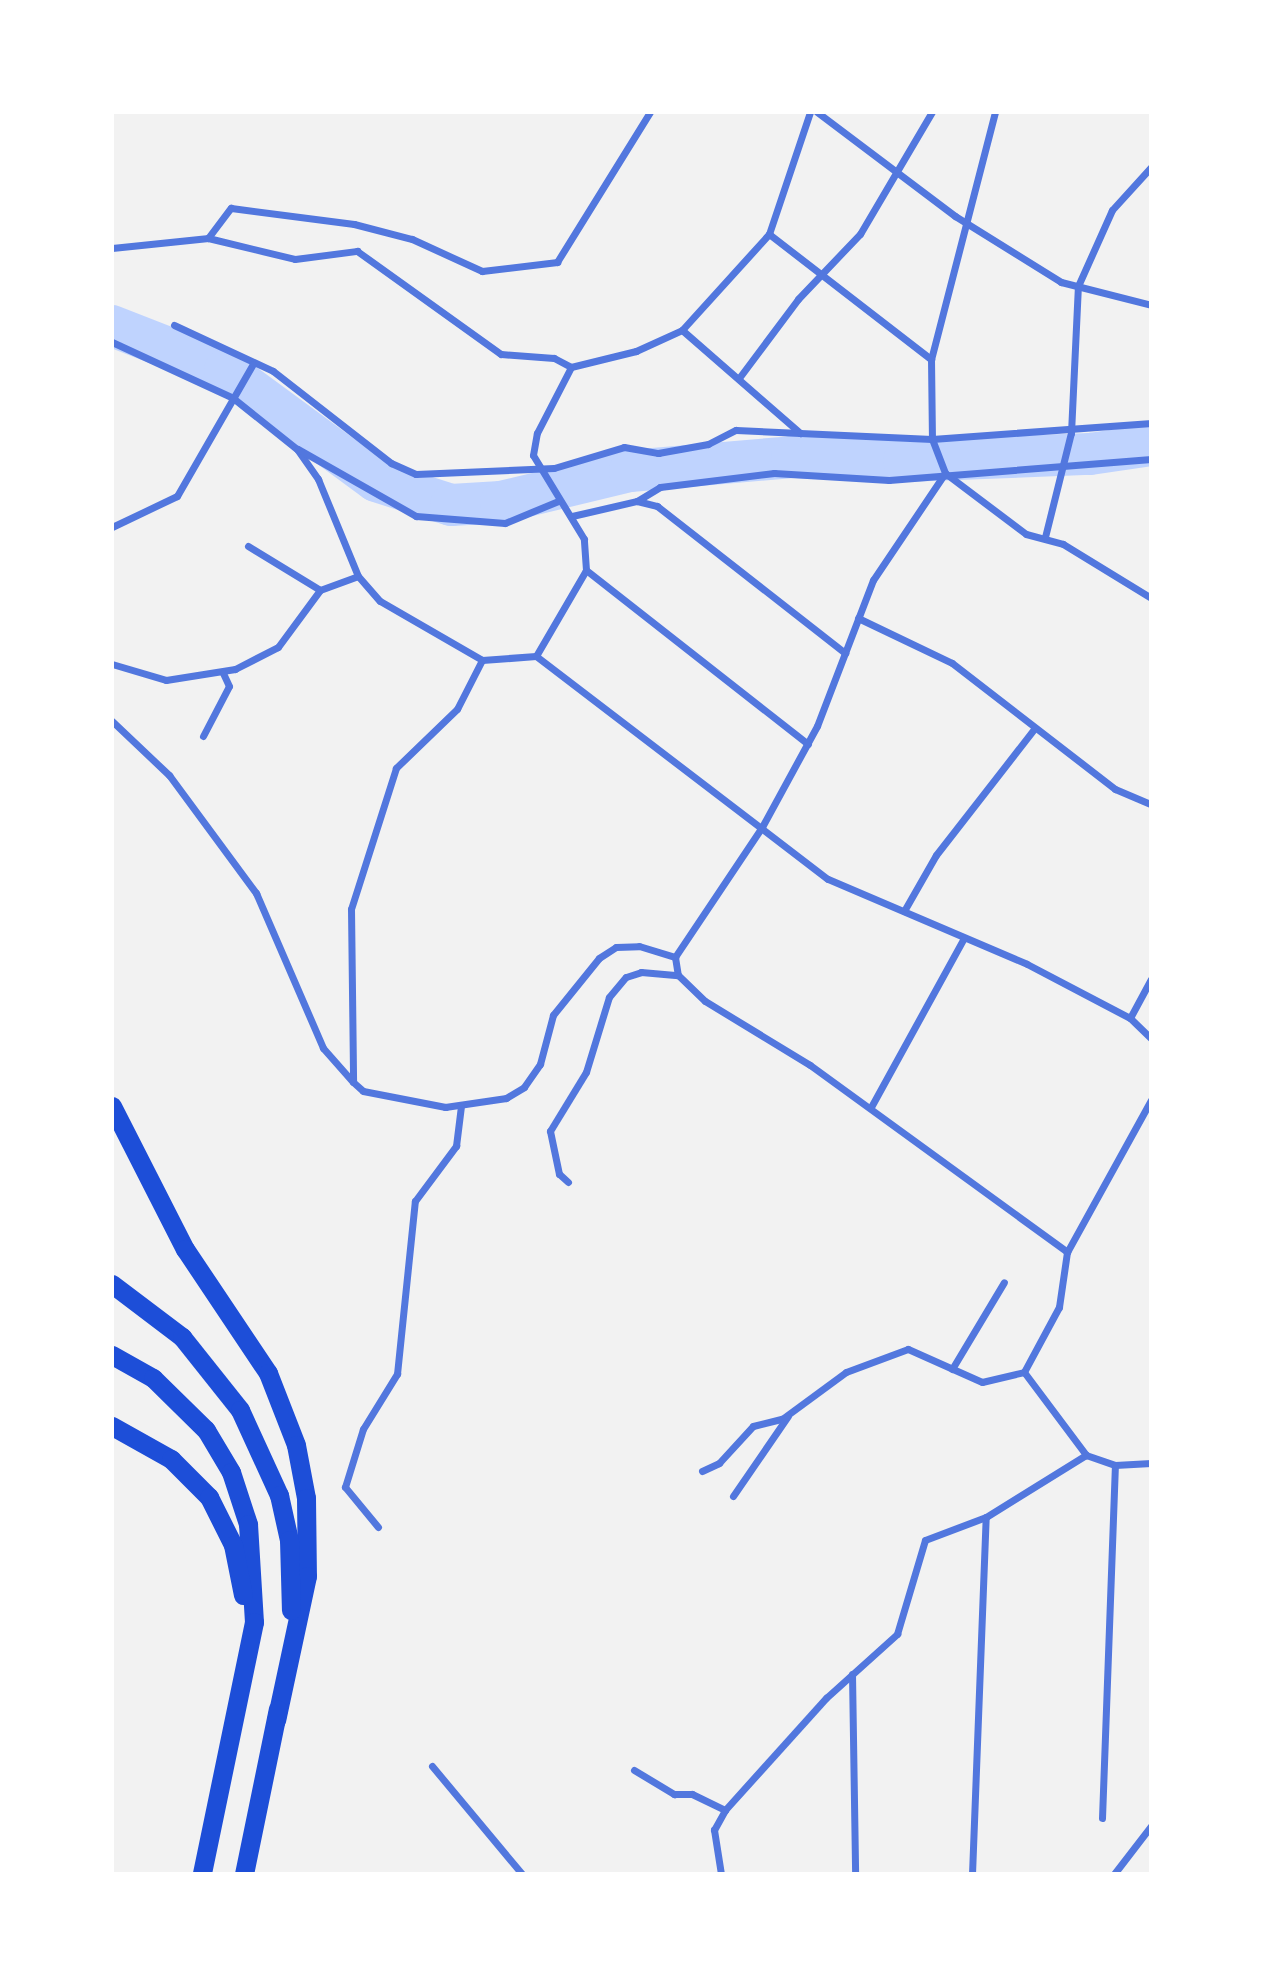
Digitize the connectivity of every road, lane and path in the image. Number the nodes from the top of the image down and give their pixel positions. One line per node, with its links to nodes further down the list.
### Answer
1 (650, 112): 10 (street)
2 (810, 112): 9 (street)
3 (817, 112): 7 (street)
4 (932, 112): 7 (street)
5 (995, 112): 8 (street)
6 (1151, 167): 13 (street)
7 (898, 174): 8 (street); 12 (street)
8 (970, 225): 13 (street); 18 (street)
9 (769, 234): 12 (street); 16 (street)
10 (208, 238): 11 (street); 20 (street)
11 (112, 248)
12 (821, 274): 18 (street); 21 (street)
13 (1078, 286): 14 (street); 25 (street)
14 (1151, 305)
15 (174, 325): 19 (street)
16 (682, 330): 20 (street); 21 (street)
17 (112, 342): 22 (street)
18 (931, 359): 26 (street)
19 (253, 365): 22 (street); 29 (street)
20 (571, 367): 29 (street)
21 (739, 378): 24 (street)
22 (233, 398): 27 (street); 35 (street)
23 (1151, 423): 25 (street)
24 (800, 433): 26 (street); 29 (street)
25 (1070, 433): 26 (street); 30 (street)
26 (932, 439): 31 (street)
27 (298, 449): 32 (street); 39 (street)
28 (1151, 459): 30 (street)
29 (538, 466): 32 (street)
30 (1064, 469): 31 (street); 36 (street)
31 (945, 473): 33 (street); 36 (street); 42 (street)
32 (558, 501): 34 (street)
33 (637, 501): 34 (street); 43 (street)
34 (572, 516): 38 (street)
35 (112, 527)
36 (1045, 537): 41 (street)
37 (248, 546): 40 (street)
38 (586, 570): 44 (street); 51 (street)
39 (358, 576): 40 (street); 45 (street)
40 (320, 590): 47 (street)
41 (1151, 598)
42 (858, 618): 43 (street); 49 (street)
43 (845, 653): 51 (street)
44 (536, 656): 45 (street); 53 (street)
45 (482, 660): 61 (street)
46 (112, 664): 47 (street)
47 (223, 673): 50 (street)
48 (112, 721): 61 (street)
49 (1034, 727): 52 (street); 54 (street)
50 (203, 736)
51 (808, 744): 53 (street)
52 (1151, 804)
53 (762, 827): 54 (street); 56 (street)
54 (904, 911): 55 (street)
55 (964, 938): 59 (street); 65 (street)
56 (675, 957): 57 (street); 64 (street)
57 (678, 975): 65 (street); 66 (street)
58 (1151, 979): 59 (street)
59 (1130, 1018): 60 (street)
60 (1151, 1038)
61 (353, 1082): 64 (street)
62 (1151, 1100): 67 (street)
63 (112, 1106): 84 (highway)
64 (461, 1106): 81 (street)
65 (871, 1107): 67 (street)
66 (568, 1182)
67 (1068, 1252): 72 (street)
68 (1004, 1282): 71 (street)
69 (112, 1284): 84 (highway)
70 (112, 1354): 83 (highway)
71 (952, 1369): 72 (street); 73 (street)
72 (1024, 1372): 75 (street)
73 (788, 1415): 78 (street); 79 (street)
74 (112, 1426): 83 (highway)
75 (1086, 1455): 77 (street); 80 (street)
76 (1151, 1463): 77 (street)
77 (1115, 1465): 88 (street)
78 (702, 1471)
79 (733, 1496)
80 (986, 1517): 82 (street); 95 (street)
81 (378, 1527)
82 (852, 1674): 87 (street); 94 (street)
83 (237, 1711): 90 (highway)
84 (276, 1720): 91 (highway)
85 (432, 1766): 92 (street)
86 (634, 1770): 87 (street)
87 (725, 1810): 93 (street)
88 (1102, 1818)
89 (1151, 1826): 96 (street)
90 (202, 1874)
91 (244, 1874)
92 (522, 1874)
93 (721, 1874)
94 (855, 1874)
95 (972, 1874)
96 (1114, 1874)

